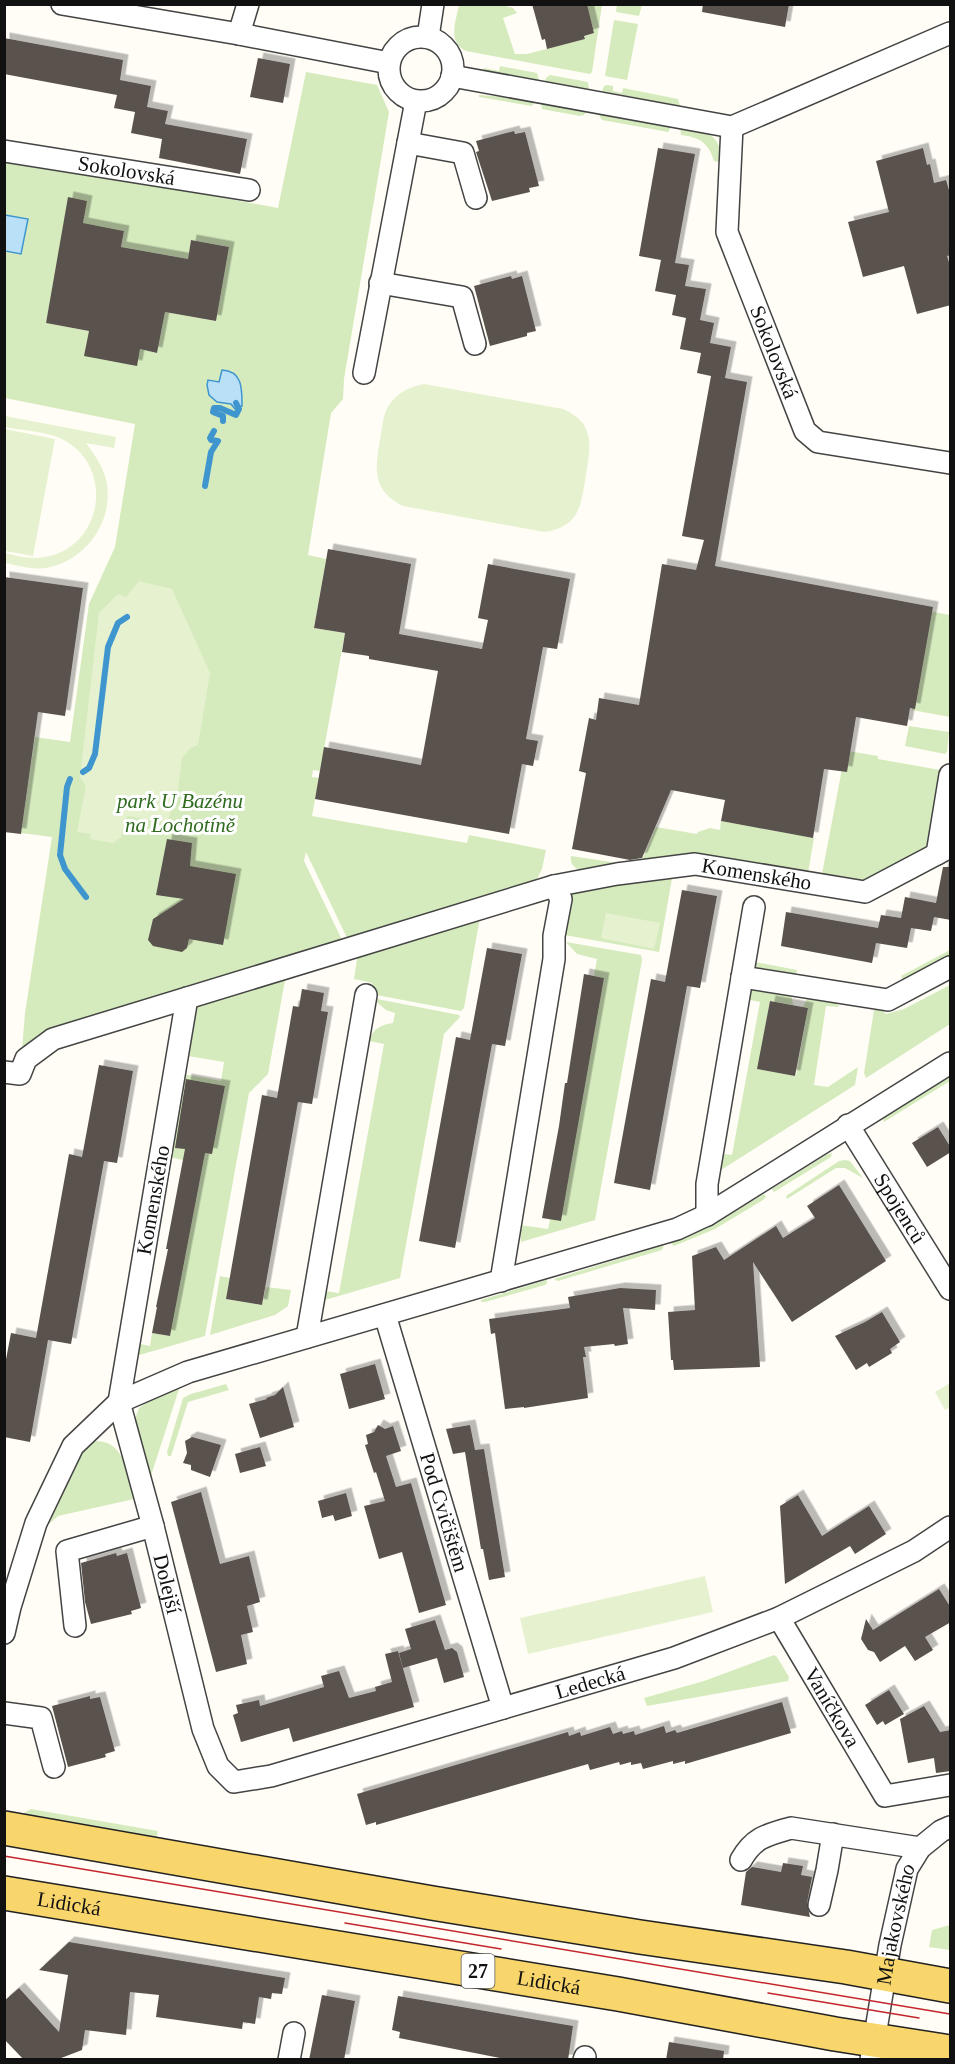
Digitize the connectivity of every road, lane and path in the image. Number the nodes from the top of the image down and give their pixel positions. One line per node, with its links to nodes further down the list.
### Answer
1 (248, 4): 5 (street)
2 (433, 4): 6 (street)
3 (65, 5): 5 (street)
4 (951, 33): 10 (street)
5 (239, 34): 7 (street)
6 (428, 37): 7 (street); 8 (street)
7 (389, 63): 9 (street)
8 (452, 76): 9 (street); 10 (street)
9 (416, 101): 11 (street)
10 (732, 127): 18 (street, Sokolovská)
11 (408, 143): 14 (street); 15 (street)
12 (4, 151): 13 (street, Sokolovská)
13 (249, 190)
14 (476, 198)
15 (380, 283): 16 (street); 17 (street)
16 (475, 344)
17 (363, 373)
18 (951, 463)
19 (951, 775): 20 (street)
20 (944, 851): 21 (street, Komenského)
21 (554, 886): 26 (street, Komenského); 31 (street)
22 (754, 907): 24 (street, Komenského)
23 (951, 967): 24 (street)
24 (742, 977): 30 (street, Komenského)
25 (366, 995): 34 (street)
26 (187, 998): 28 (street, Komenského); 35 (street, Komenského)
27 (951, 1063): 29 (street)
28 (4, 1072)
29 (848, 1125): 30 (street); 32 (street, Spojenců)
30 (707, 1215): 31 (street)
31 (501, 1281): 33 (street)
32 (951, 1289)
33 (385, 1315): 34 (street); 42 (street, Pod Cvičištěm)
34 (307, 1337): 35 (street)
35 (119, 1402): 36 (street, Dolejší); 38 (street)
36 (153, 1526): 40 (street); 44 (street, Dolejší)
37 (951, 1527): 39 (street, Ledecká)
38 (7, 1607): 41 (street)
39 (779, 1618): 42 (street, Ledecká); 46 (street, Vaníčkova)
40 (75, 1626)
41 (4, 1633)
42 (503, 1708): 44 (street, Ledecká)
43 (4, 1713): 45 (street)
44 (218, 1766)
45 (54, 1767)
46 (951, 1785)
47 (951, 1827): 50 (street, Majakovského)
48 (4, 1828): 54 (main road)
49 (833, 1834): 50 (street); 51 (street); 53 (street)
50 (920, 1848): 54 (street, Majakovského)
51 (741, 1860)
52 (4, 1893): 57 (main road, Lidická / 27)
53 (819, 1905)
54 (885, 1975): 55 (main road); 57 (street, Majakovského)
55 (951, 1986)
56 (294, 2033): 59 (street)
57 (872, 2049): 58 (main road, Lidická / 27)
58 (951, 2052)
59 (289, 2060)

